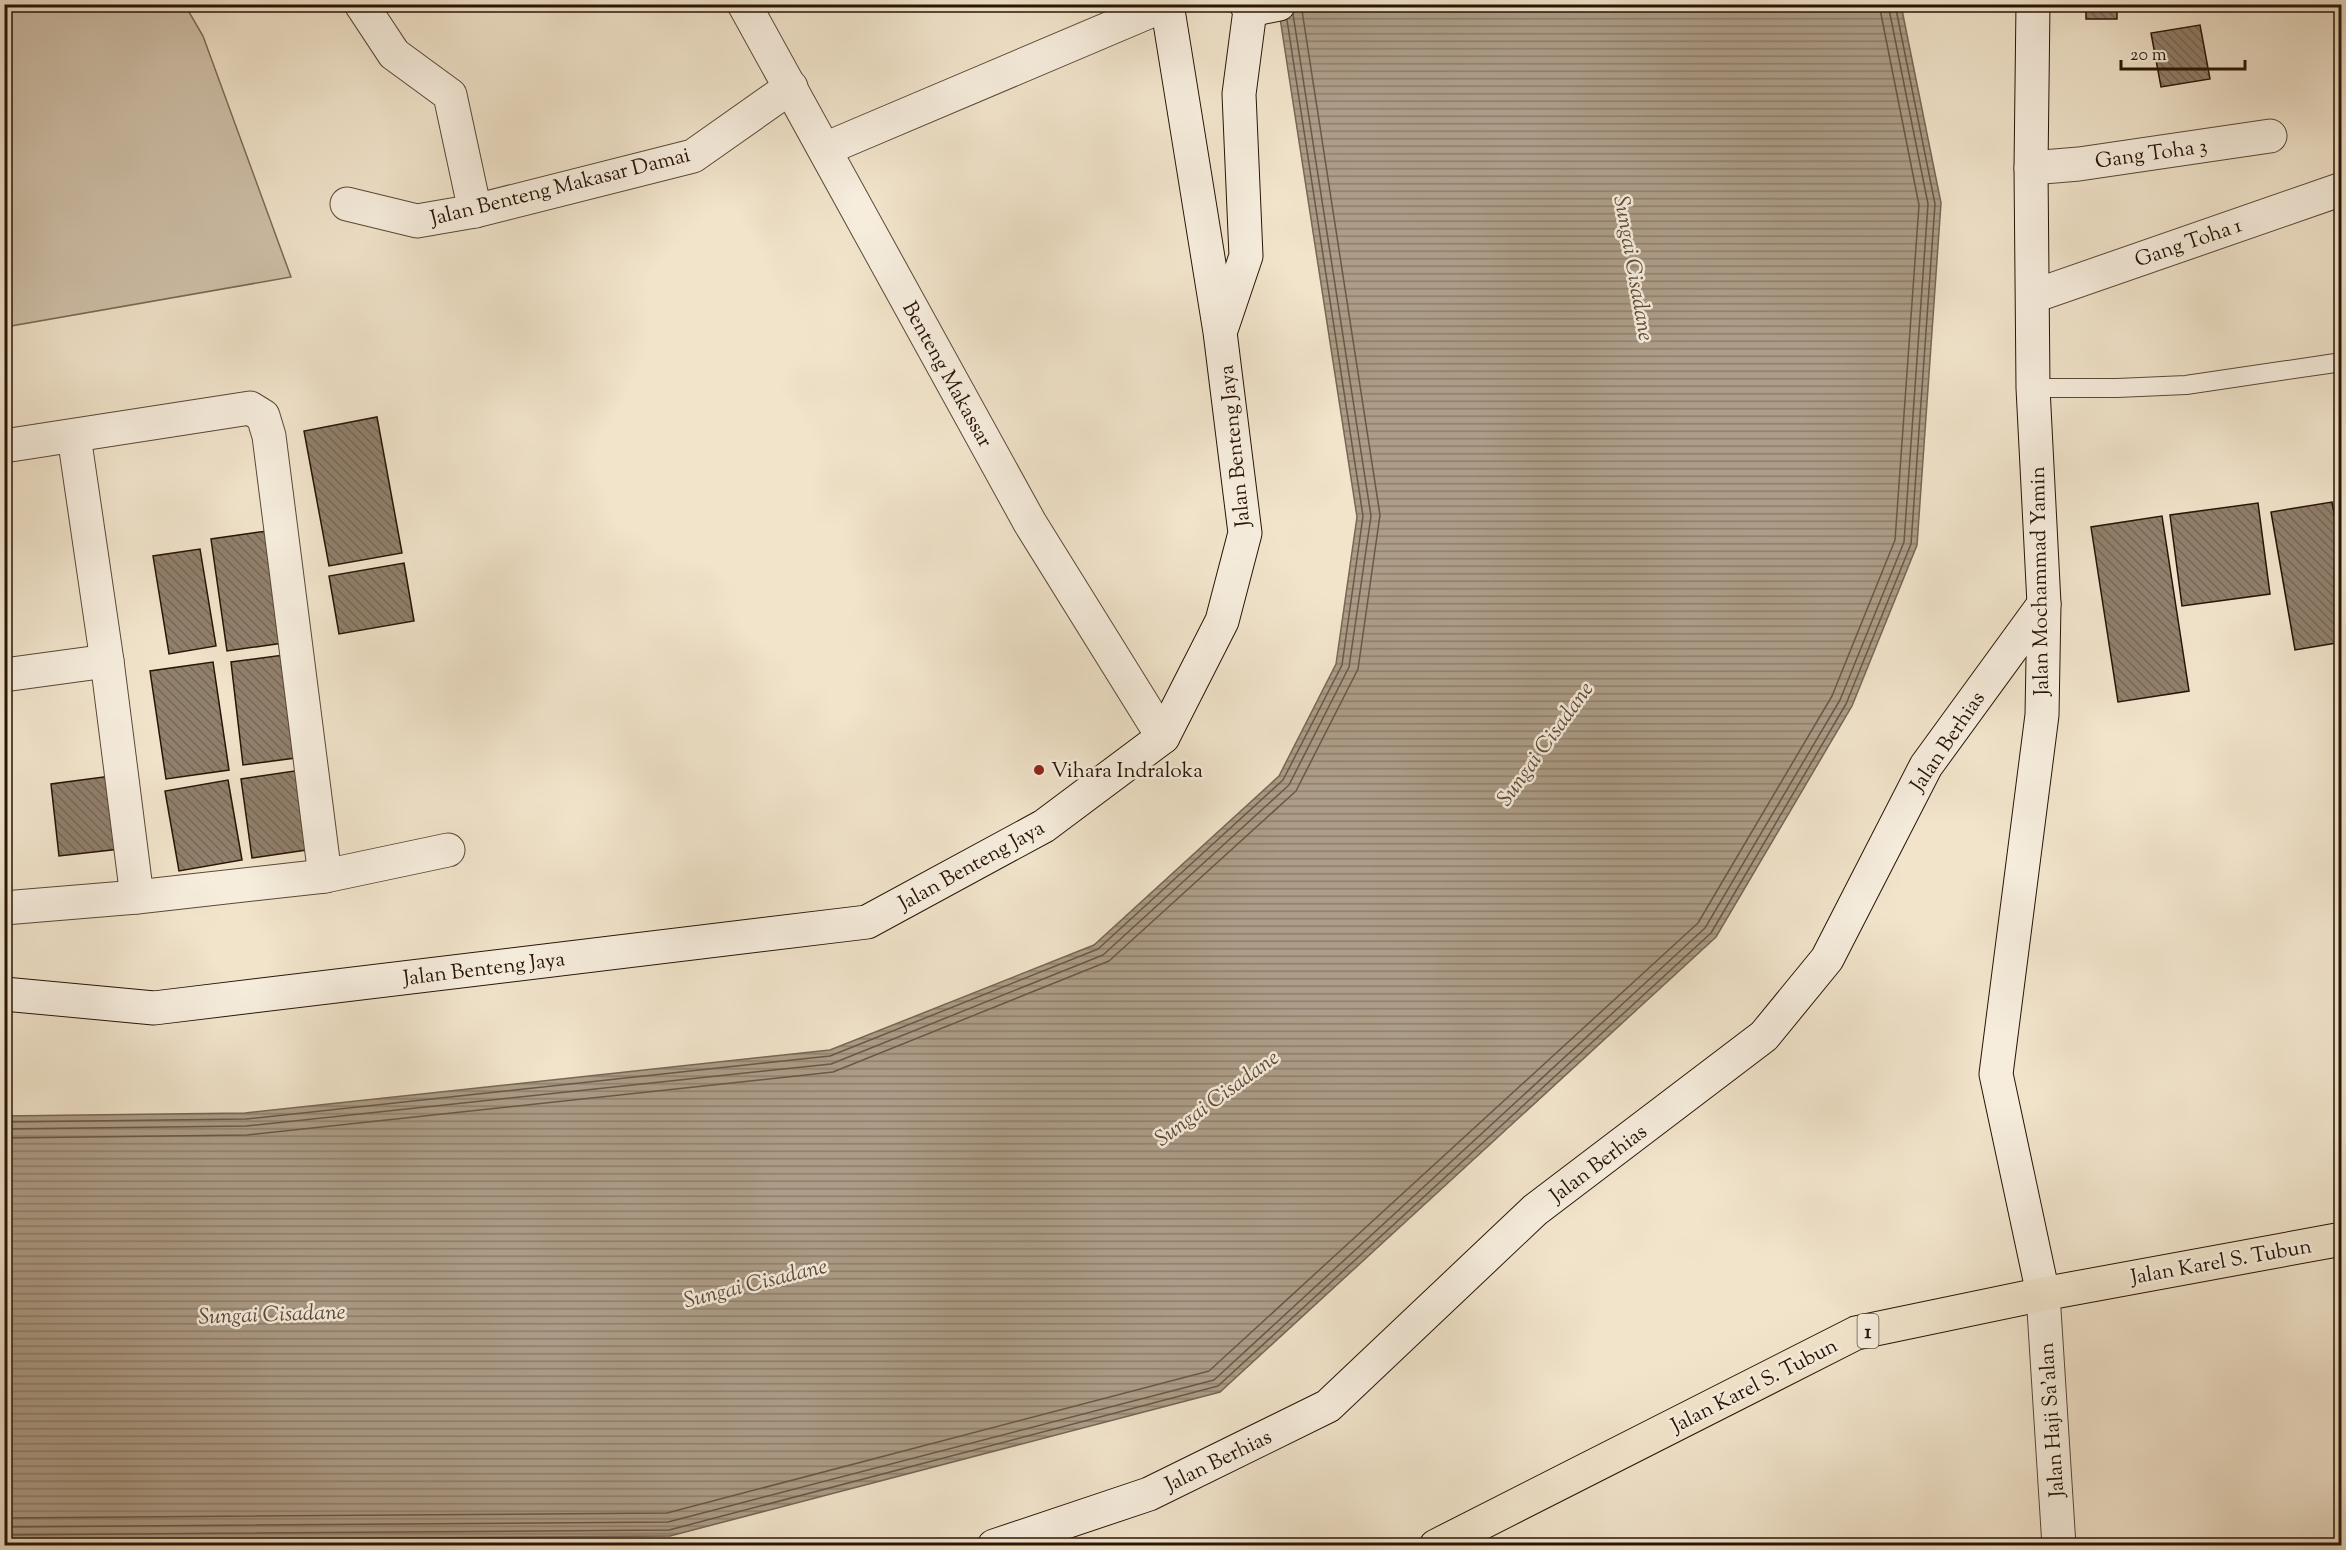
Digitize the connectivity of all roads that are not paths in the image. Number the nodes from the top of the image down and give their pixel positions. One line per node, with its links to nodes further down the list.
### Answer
1 (361, 4): 12 (street)
2 (744, 4): 6 (street, Benteng Makassar)
3 (1167, 4): 8 (street); 14 (street, Jalan Benteng Jaya)
4 (2033, 4): 9 (street, Jalan Mochammad Yamin)
5 (1261, 6): 14 (street)
6 (791, 87): 8 (street, Benteng Makassar); 12 (street, Jalan Benteng Makasar Damai)
7 (2270, 136): 9 (street, Gang Toha 3)
8 (825, 149): 22 (street, Benteng Makassar)
9 (2031, 168): 13 (street, Jalan Mochammad Yamin)
10 (2342, 189): 13 (street, Gang Toha 1)
11 (347, 204): 12 (street, Jalan Benteng Makasar Damai)
12 (475, 210)
13 (2034, 296): 16 (street, Jalan Mochammad Yamin)
14 (1220, 332): 22 (street, Jalan Benteng Jaya)
15 (2342, 362): 16 (lane)
16 (2033, 388): 19 (street, Jalan Mochammad Yamin)
17 (74, 436): 18 (street); 20 (street); 24 (street)
18 (4, 446)
19 (2044, 604): 29 (street, Jalan Mochammad Yamin); 31 (street, Jalan Berhias)
20 (107, 661): 21 (street); 25 (street)
21 (4, 675)
22 (1163, 736): 27 (street, Jalan Benteng Jaya)
23 (448, 850): 24 (street)
24 (325, 876): 25 (street)
25 (137, 897): 26 (street)
26 (4, 908)
27 (4, 994)
28 (2342, 1239): 29 (highway, Jalan Karel S. Tubun / 1)
29 (2043, 1294): 30 (highway, Jalan Karel S. Tubun / 1); 32 (street, Jalan Haji Sa'alan)
30 (1455, 1541)
31 (994, 1545)
32 (2059, 1545)

